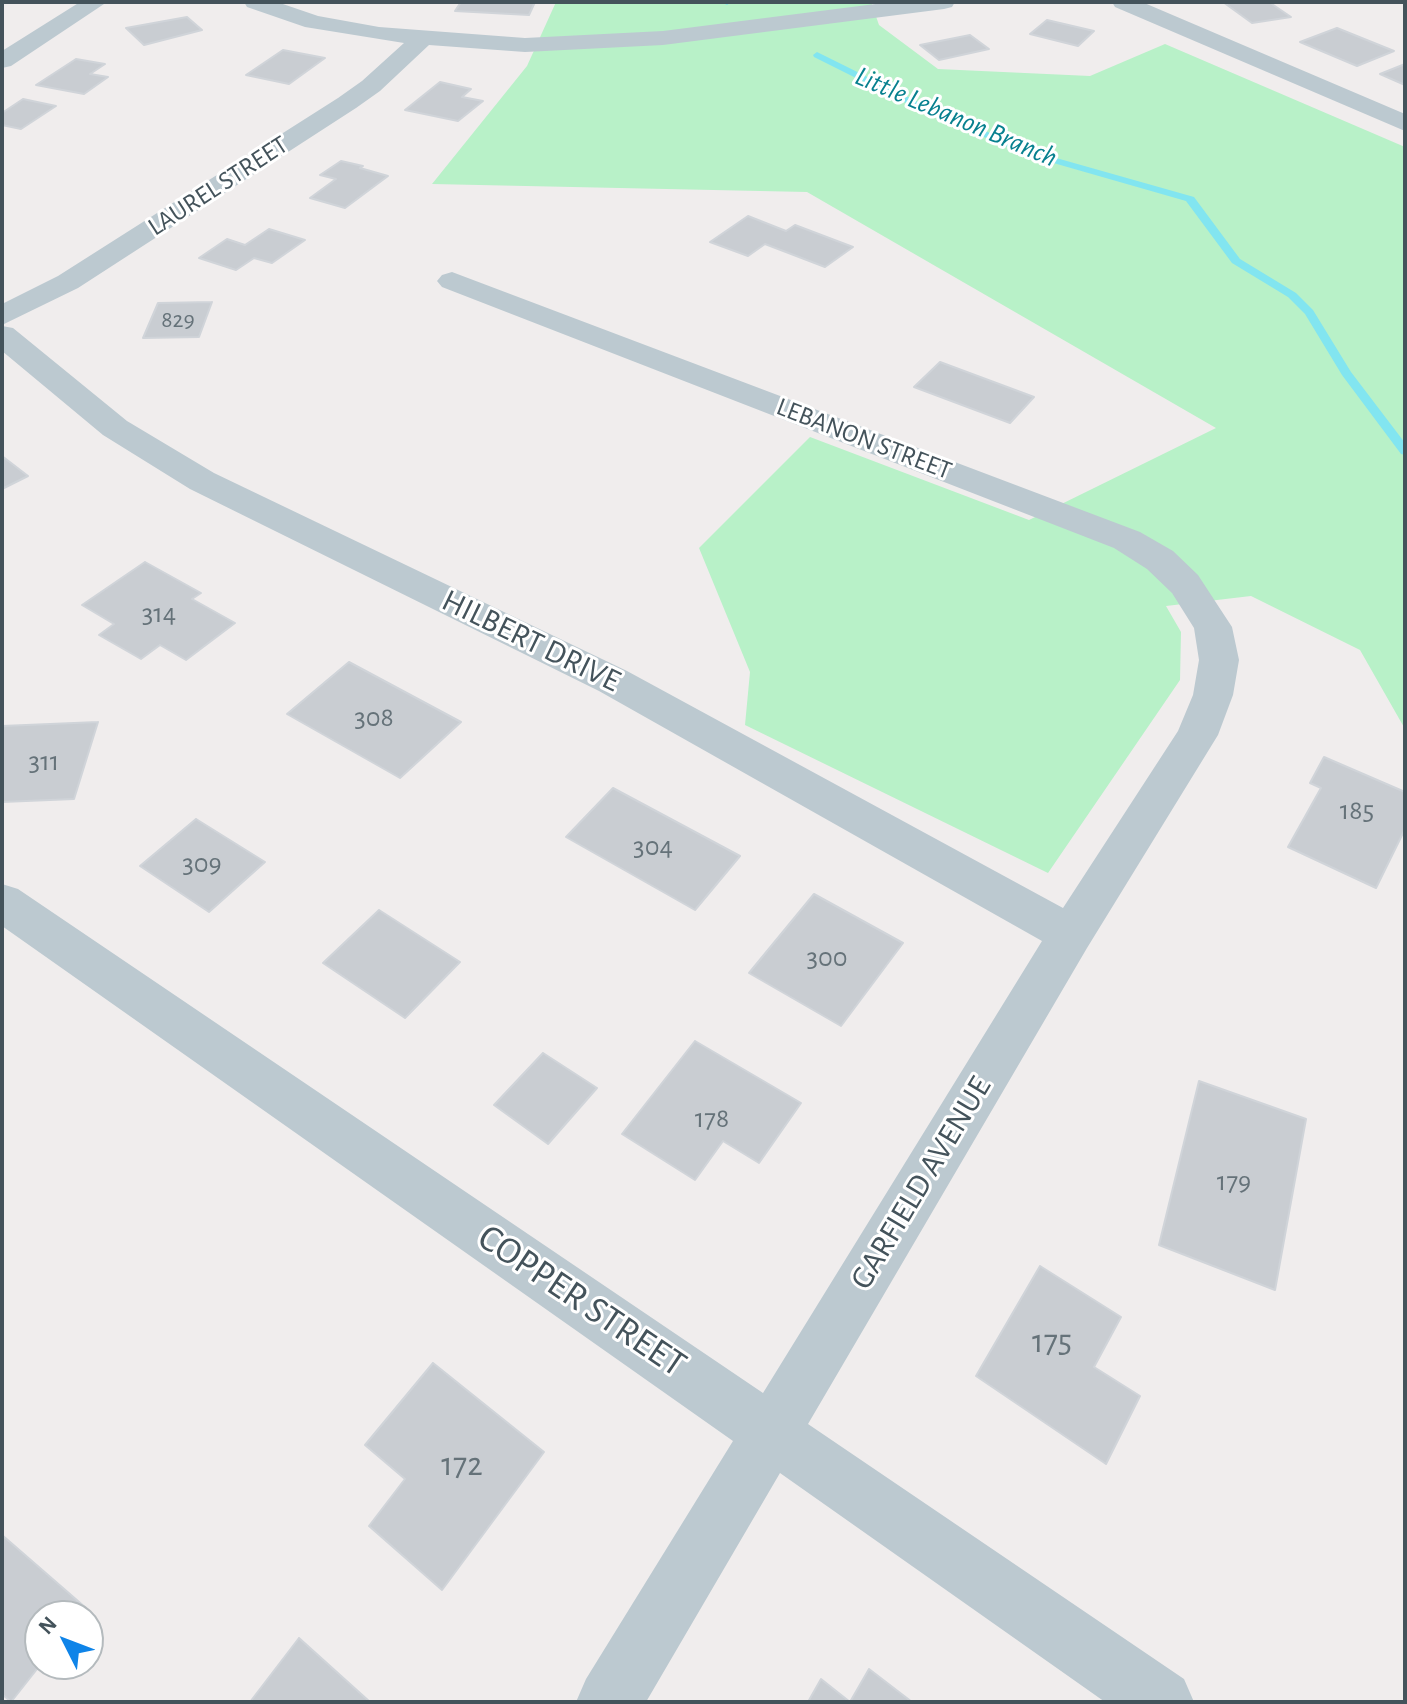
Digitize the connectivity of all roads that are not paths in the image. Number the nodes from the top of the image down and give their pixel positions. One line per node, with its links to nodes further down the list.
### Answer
1 (96, 2): 7 (street)
2 (255, 2): 6 (street)
3 (944, 2): 5 (street)
4 (1123, 2): 8 (street)
5 (825, 10): 6 (street)
6 (422, 39): 10 (street, LAUREL STREET)
7 (2, 61)
8 (1405, 123)
9 (452, 281): 12 (street, LEBANON STREET)
10 (2, 316)
11 (2, 335): 14 (street, HILBERT DRIVE)
12 (1219, 660): 14 (street, GARFIELD AVENUE)
13 (2, 902): 15 (street, COPPER STREET)
14 (1071, 935): 15 (street, GARFIELD AVENUE)
15 (771, 1431): 16 (street, GARFIELD AVENUE); 17 (street, COPPER STREET)
16 (609, 1702)
17 (1161, 1702)

